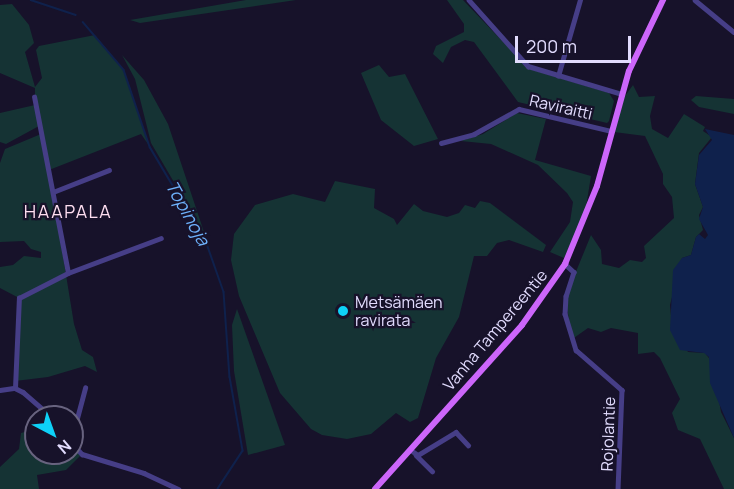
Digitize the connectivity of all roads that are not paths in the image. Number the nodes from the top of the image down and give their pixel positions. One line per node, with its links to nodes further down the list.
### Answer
1 (469, 0): 6 (street)
2 (580, 0): 6 (street)
3 (663, 0): 7 (main road, Vanha Tampereentie)
4 (695, 0): 5 (street)
5 (734, 32)
6 (558, 76): 7 (street)
7 (622, 93): 9 (main road, Vanha Tampereentie)
8 (34, 97): 12 (street)
9 (611, 131): 10 (street, Raviraitti); 14 (main road, Vanha Tampereentie)
10 (441, 143)
11 (109, 170): 12 (street)
12 (53, 192): 15 (street)
13 (161, 238): 15 (street)
14 (565, 264): 22 (main road, Vanha Tampereentie); 27 (street, Rojolantie)
15 (68, 273): 16 (street)
16 (15, 388): 18 (street); 19 (street)
17 (84, 388): 20 (street)
18 (0, 390)
19 (37, 405)
20 (80, 405)
21 (468, 445): 22 (street)
22 (413, 452): 24 (street); 26 (main road, Vanha Tampereentie)
23 (84, 455): 25 (street)
24 (432, 471)
25 (179, 489)
26 (375, 489)
27 (618, 489)

